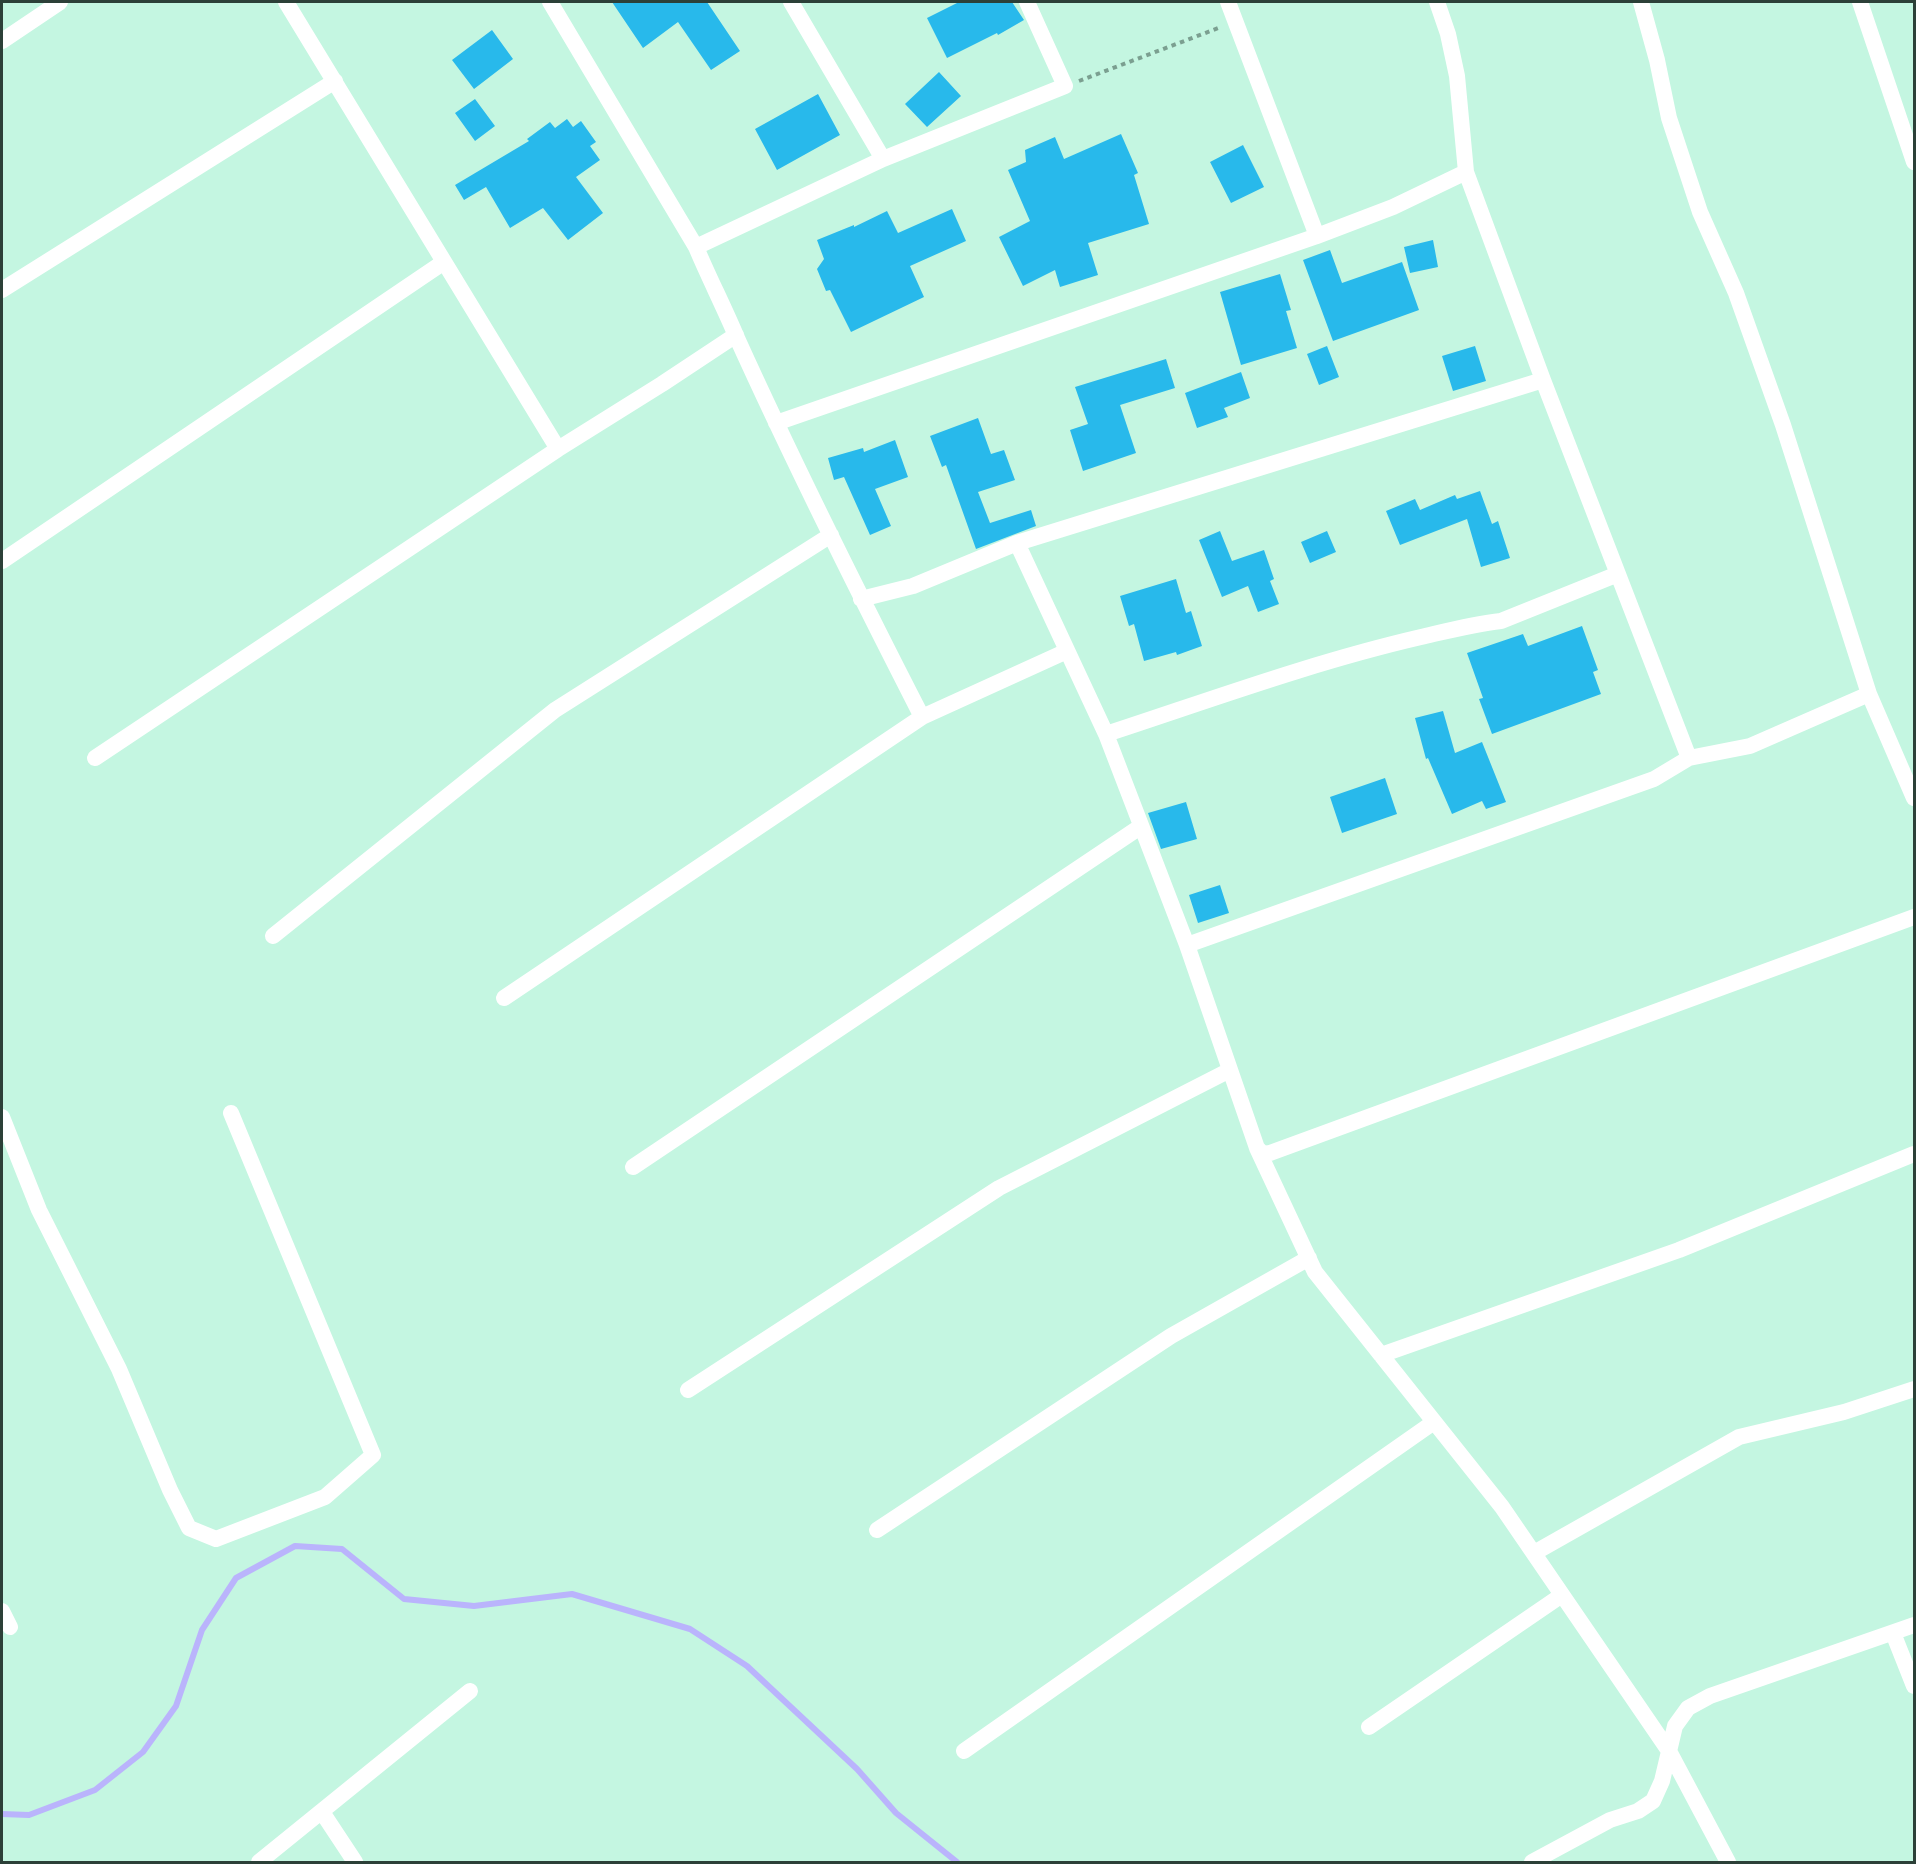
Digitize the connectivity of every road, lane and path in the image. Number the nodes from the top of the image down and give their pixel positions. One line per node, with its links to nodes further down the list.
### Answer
1 (60, 2): 11 (street)
2 (286, 2): 12 (street)
3 (550, 2): 19 (street)
4 (791, 2): 15 (street)
5 (1026, 2): 13 (street)
6 (1228, 2): 10 (street)
7 (1437, 2): 17 (street)
8 (1641, 2): 32 (street)
9 (1860, 2): 14 (street)
10 (1236, 22): 13 (path); 18 (street)
11 (2, 41)
12 (334, 81): 20 (street); 21 (street)
13 (1065, 86): 15 (street)
14 (1908, 121): 16 (street)
15 (883, 159): 19 (street)
16 (1914, 162)
17 (1466, 172): 18 (street); 23 (street)
18 (1317, 236): 24 (street)
19 (696, 247): 22 (street)
20 (444, 262): 25 (street); 28 (street)
21 (2, 290)
22 (736, 334): 24 (street); 25 (street)
23 (1543, 380): 27 (street); 29 (street)
24 (776, 423): 26 (street)
25 (558, 449): 35 (street)
26 (831, 536): 30 (street); 40 (street)
27 (1017, 543): 30 (street); 31 (street)
28 (2, 561)
29 (1618, 574): 34 (street); 36 (street)
30 (861, 599): 33 (street)
31 (1067, 651): 33 (street); 34 (street)
32 (1869, 694): 36 (street); 37 (street)
33 (922, 717): 42 (street)
34 (1106, 734): 38 (street)
35 (95, 758)
36 (1689, 758): 41 (street)
37 (1914, 798)
38 (1140, 827): 41 (street); 48 (street)
39 (1914, 917): 46 (street)
40 (273, 936)
41 (1187, 945): 43 (street)
42 (504, 998)
43 (1230, 1070): 46 (street); 52 (street)
44 (231, 1113): 45 (street)
45 (2, 1117)
46 (1257, 1148): 49 (street)
47 (1914, 1154): 50 (street)
48 (633, 1167)
49 (1309, 1258): 50 (street); 54 (street)
50 (1381, 1355): 53 (street)
51 (1914, 1389): 55 (street)
52 (688, 1390)
53 (1434, 1422): 55 (street); 64 (street)
54 (877, 1530)
55 (1534, 1553): 56 (street)
56 (1562, 1595): 63 (street); 65 (street)
57 (2, 1611): 59 (street)
58 (1914, 1625): 60 (street)
59 (10, 1627)
60 (1893, 1633): 61 (street); 65 (street)
61 (1914, 1686)
62 (470, 1691): 66 (street)
63 (1369, 1727)
64 (964, 1751)
65 (1669, 1751): 69 (street); 70 (street)
66 (322, 1812): 67 (street); 68 (street)
67 (259, 1863)
68 (355, 1863)
69 (1532, 1863)
70 (1728, 1863)

